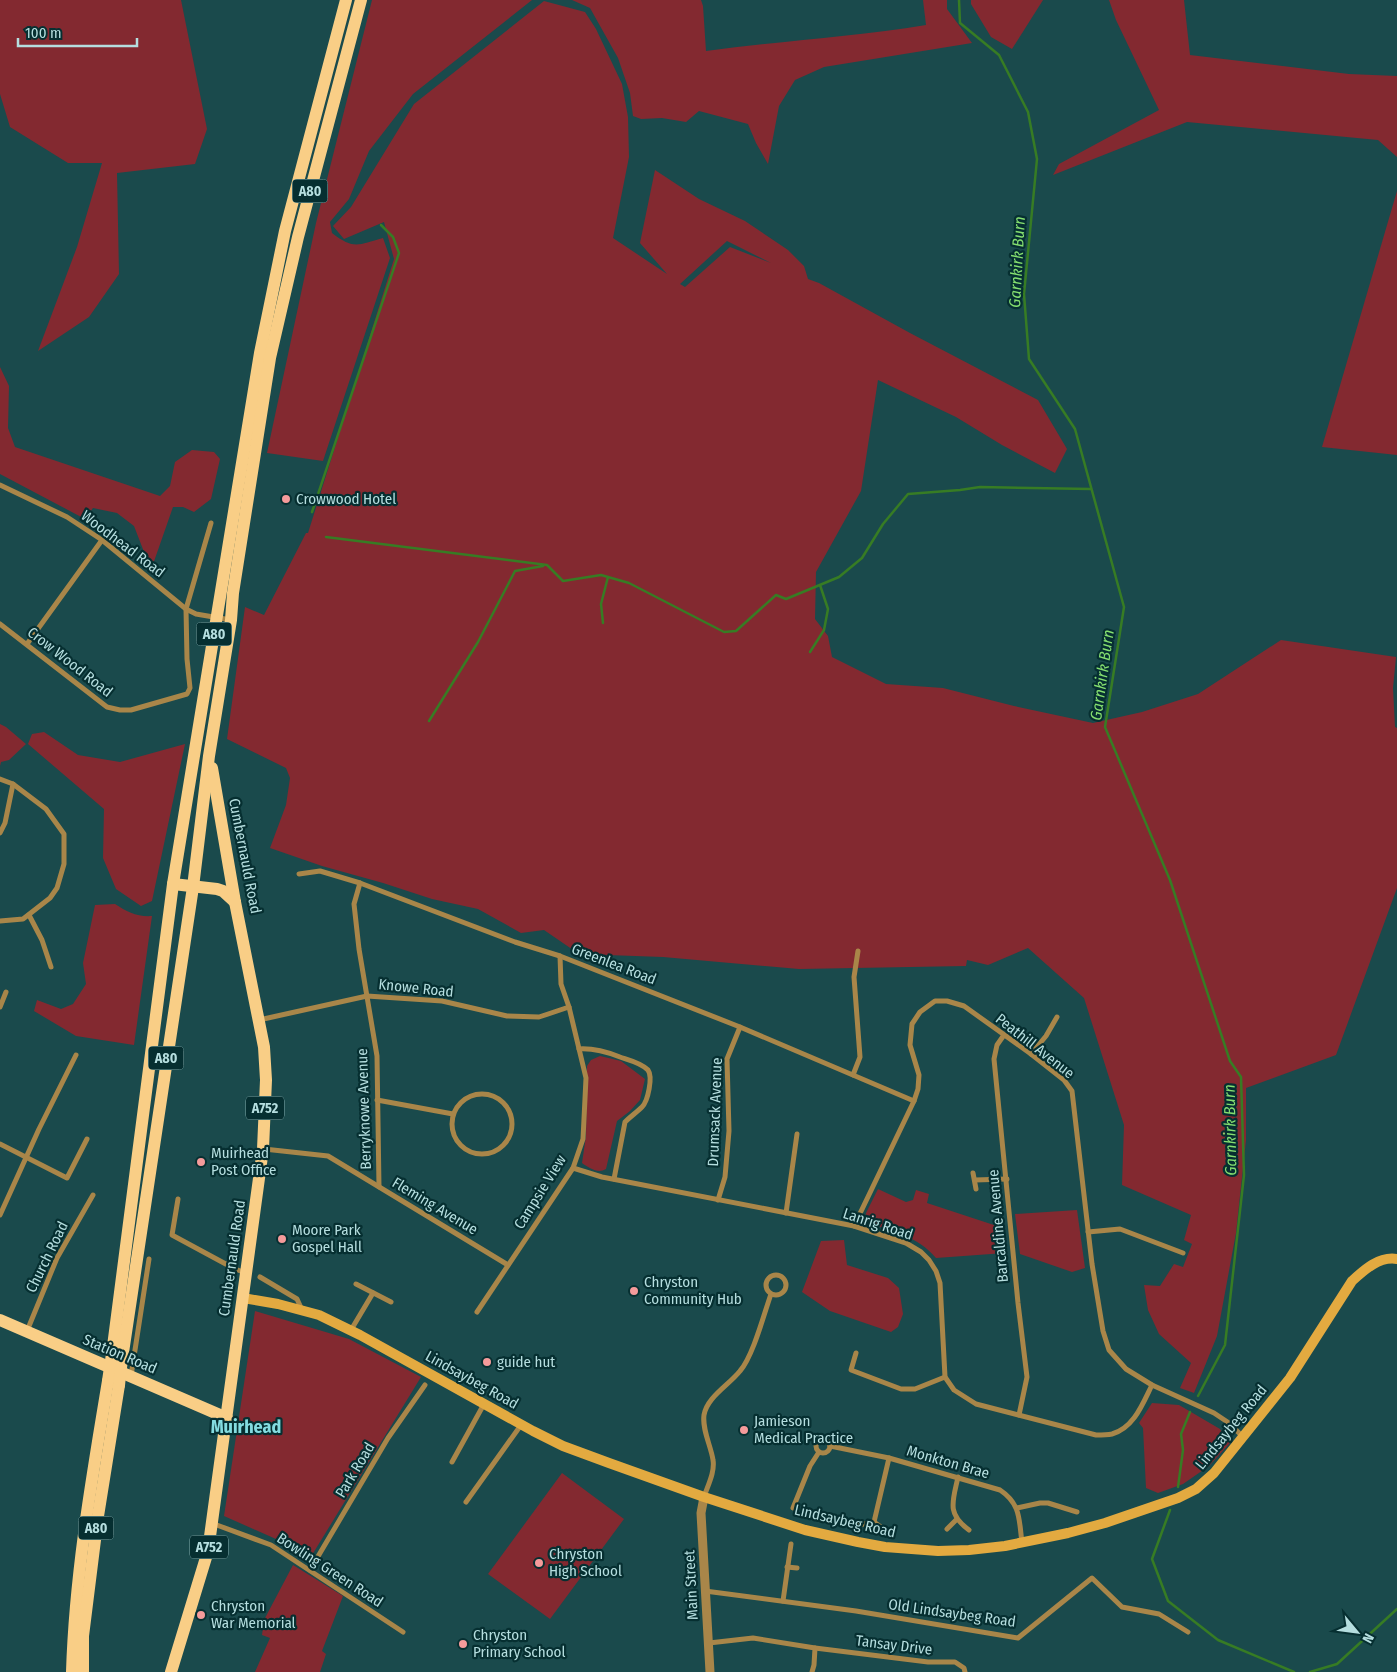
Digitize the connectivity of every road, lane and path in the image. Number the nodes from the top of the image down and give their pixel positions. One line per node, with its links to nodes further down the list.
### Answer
1 (346, 0): 7 (main road, A80)
2 (361, 0): 8 (main road, A80)
3 (0, 485): 5 (street, Woodhead Road)
4 (211, 523): 6 (street)
5 (102, 540): 6 (street, Woodhead Road); 10 (street)
6 (186, 609): 7 (street, Woodhead Road); 10 (street, Crow Wood Road)
7 (217, 618): 8 (street, Woodhead Road); 17 (main road, A80)
8 (231, 620): 11 (main road, A80)
9 (0, 624): 10 (street, Crow Wood Road)
10 (26, 644)
11 (209, 756): 18 (main road, A80); 19 (main road, Cumbernauld Road / A752)
12 (0, 779): 13 (street)
13 (13, 784): 14 (street); 20 (street)
14 (0, 833)
15 (299, 874): 16 (street, Greenlea Road)
16 (360, 883): 23 (street, Greenlea Road); 26 (street, Berryknowe Avenue)
17 (173, 884): 18 (main road); 78 (main road, A80)
18 (193, 887): 19 (main road); 78 (main road, A80)
19 (235, 902): 30 (main road, Cumbernauld Road / A752)
20 (29, 915): 21 (street); 24 (street)
21 (0, 921)
22 (858, 951): 36 (street)
23 (560, 956): 27 (street, Campsie View); 31 (street, Greenlea Road)
24 (51, 967)
25 (6, 992): 28 (street)
26 (368, 996): 27 (street, Knowe Road); 30 (street, Knowe Road); 37 (street, Berryknowe Avenue)
27 (569, 1007): 33 (street, Campsie View)
28 (0, 1008)
29 (1057, 1017): 34 (street)
30 (259, 1020): 43 (main road, Cumbernauld Road / A752)
31 (740, 1027): 36 (street, Greenlea Road); 54 (street, Drumsack Avenue)
32 (1004, 1035): 34 (street, Peathill Avenue); 38 (street, Peathill Avenue); 48 (street, Barcaldine Avenue)
33 (579, 1049): 45 (street, Campsie View); 47 (street)
34 (1030, 1054): 58 (street, Peathill Avenue)
35 (76, 1055): 44 (street)
36 (852, 1075): 38 (street, Greenlea Road)
37 (377, 1100): 39 (street); 50 (street, Berryknowe Avenue)
38 (914, 1101): 57 (street, Peathill Avenue)
39 (453, 1114): 39 (street)
40 (797, 1134): 55 (street)
41 (87, 1139): 44 (street)
42 (0, 1144): 44 (street)
43 (263, 1149): 50 (street, Fleming Avenue); 63 (main road, Cumbernauld Road / A752)
44 (26, 1158): 56 (street)
45 (573, 1168): 47 (street, Lanrig Road); 62 (street, Campsie View)
46 (974, 1173): 49 (street)
47 (614, 1179): 54 (street, Lanrig Road)
48 (1007, 1179): 49 (street); 85 (street, Barcaldine Avenue)
49 (975, 1180): 51 (street)
50 (379, 1187): 62 (street, Fleming Avenue)
51 (976, 1189)
52 (93, 1195): 76 (street, Church Road)
53 (178, 1199): 63 (street)
54 (718, 1200): 55 (street, Lanrig Road)
55 (786, 1213): 57 (street, Lanrig Road)
56 (0, 1215)
57 (854, 1226): 80 (street, Lanrig Road)
58 (1088, 1232): 59 (street); 83 (street, Peathill Avenue)
59 (1183, 1253)
60 (149, 1259): 79 (street)
61 (1397, 1259): 88 (main road, Lindsaybeg Road)
62 (508, 1265): 73 (street, Campsie View)
63 (247, 1273): 70 (main road, Cumbernauld Road / A752)
64 (260, 1277): 65 (street)
65 (268, 1282): 67 (street); 72 (street)
66 (356, 1284): 68 (street)
67 (264, 1288)
68 (373, 1293): 71 (street); 75 (street)
69 (771, 1294): 94 (street)
70 (243, 1298): 72 (main road, Lindsaybeg Road); 86 (main road, Cumbernauld Road / A752)
71 (391, 1302)
72 (302, 1311): 75 (main road, Lindsaybeg Road)
73 (477, 1312)
74 (0, 1320): 76 (main road, Station Road)
75 (351, 1330): 84 (main road, Lindsaybeg Road)
76 (27, 1332): 79 (main road, Station Road)
77 (856, 1352): 80 (street)
78 (117, 1357): 81 (main road, A80, bridge)
79 (131, 1376): 86 (main road, Station Road)
80 (945, 1377): 85 (street)
81 (113, 1383): 117 (main road, A80); 118 (main road, A80)
82 (424, 1385): 110 (street, Park Road)
83 (1152, 1385): 85 (street); 88 (street, Peathill Avenue)
84 (484, 1404): 87 (main road, Lindsaybeg Road); 92 (street)
85 (1019, 1415)
86 (227, 1418): 101 (main road, Cumbernauld Road / A752)
87 (521, 1425): 94 (main road, Lindsaybeg Road); 95 (street)
88 (1244, 1438): 106 (main road, Lindsaybeg Road)
89 (830, 1446): 90 (street); 90 (street, Monkton Brae); 91 (street, Monkton Brae)
90 (820, 1452): 96 (street)
91 (889, 1458): 93 (street, Monkton Brae); 100 (street)
92 (452, 1462)
93 (958, 1477): 97 (street, Monkton Brae); 99 (street)
94 (704, 1496): 106 (main road, Lindsaybeg Road); 111 (street, Main Street)
95 (466, 1502)
96 (793, 1508)
97 (1017, 1508): 98 (street); 106 (street)
98 (1077, 1512)
99 (957, 1519): 103 (street); 105 (street)
100 (874, 1522): 102 (street); 104 (street)
101 (212, 1524): 110 (street, Bowling Green Road); 119 (main road, Cumbernauld Road / A752)
102 (859, 1526)
103 (947, 1529)
104 (884, 1530)
105 (969, 1530)
106 (1022, 1543)
107 (791, 1544): 108 (street)
108 (787, 1567): 109 (street); 112 (street)
109 (797, 1568)
110 (310, 1570): 113 (street, Bowling Green Road)
111 (705, 1591): 112 (street, Old Lindsaybeg Road); 115 (street, Main Street)
112 (783, 1601): 114 (street, Old Lindsaybeg Road)
113 (403, 1632)
114 (1188, 1632)
115 (709, 1643): 116 (street, Tansay Drive); 120 (street, Main Street)
116 (815, 1648): 121 (street); 122 (street, Tansay Drive)
117 (72, 1672)
118 (83, 1672)
119 (172, 1672)
120 (710, 1672)
121 (812, 1672)
122 (965, 1672)

